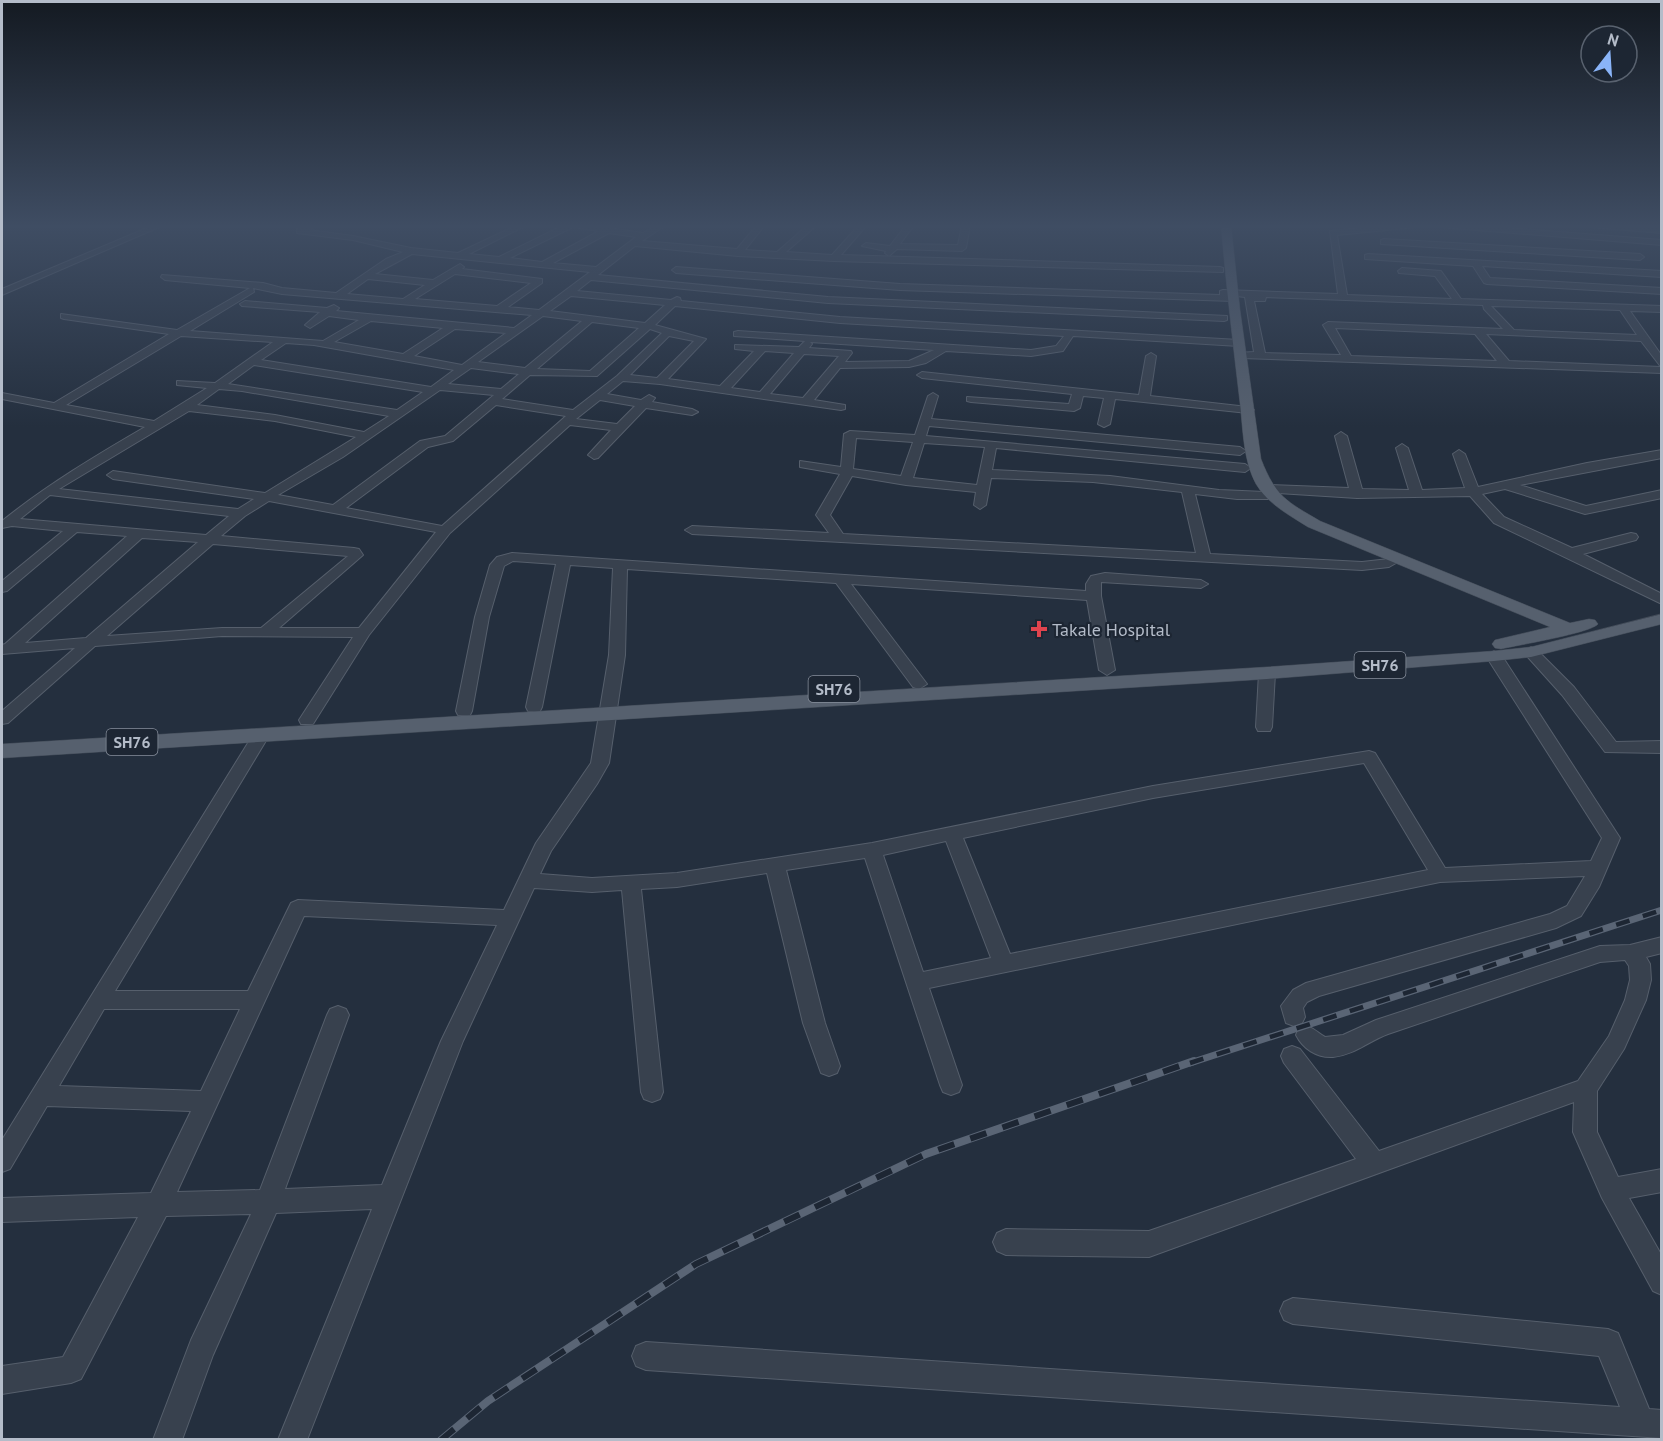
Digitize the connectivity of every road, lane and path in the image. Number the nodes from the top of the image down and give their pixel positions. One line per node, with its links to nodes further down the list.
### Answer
1 (247, 292): 46 (street)
2 (306, 292): 14 (street)
3 (343, 292): 14 (street)
4 (420, 292): 18 (street)
5 (523, 292): 26 (street)
6 (686, 292): 21 (street)
7 (746, 292): 28 (street)
8 (1014, 292): 28 (street)
9 (1032, 292): 16 (street)
10 (1342, 292): 17 (street)
11 (1451, 292): 19 (street)
12 (1541, 292): 23 (street)
13 (569, 293): 21 (street); 30 (street)
14 (340, 294): 15 (street)
15 (351, 295): 18 (street); 29 (street)
16 (1228, 295): 17 (street); 35 (main road); 55 (main road)
17 (1343, 297): 19 (street)
18 (406, 302): 22 (street)
19 (1458, 302): 23 (street)
20 (245, 304): 29 (street)
21 (674, 304): 42 (street); 49 (street)
22 (452, 305): 26 (street); 39 (street)
23 (1555, 305): 38 (street)
24 (1487, 307): 33 (street); 38 (street); 45 (street)
25 (1623, 308): 27 (street); 38 (street); 50 (street)
26 (500, 309): 30 (street)
27 (1657, 309): 37 (street)
28 (1013, 310): 35 (street)
29 (328, 312): 34 (street); 40 (street)
30 (541, 313): 36 (street); 43 (street)
31 (1371, 315): 33 (street); 33 (street); 63 (street); 65 (street)
32 (63, 316): 46 (street)
33 (1441, 317): 44 (street)
34 (369, 318): 39 (street); 53 (street)
35 (1224, 318): 55 (main road)
36 (590, 319): 42 (street); 73 (street)
37 (1662, 320)
38 (1616, 321): 45 (street); 50 (street)
39 (428, 323): 41 (street)
40 (310, 325)
41 (452, 326): 43 (street); 64 (street)
42 (648, 326): 47 (street); 54 (street)
43 (514, 331): 71 (street)
44 (1478, 331): 45 (street); 70 (street)
45 (1511, 332)
46 (180, 333): 52 (street); 97 (street)
47 (667, 333): 59 (street); 76 (street)
48 (738, 334): 51 (street)
49 (1070, 334): 55 (street); 57 (street)
50 (1644, 338): 68 (street)
51 (811, 339): 57 (street); 60 (street)
52 (282, 340): 53 (street); 66 (street)
53 (324, 344): 64 (street)
54 (625, 346): 59 (street); 73 (street)
55 (1235, 346): 63 (street); 100 (main road); 100 (main road)
56 (739, 347): 58 (street)
57 (944, 347): 67 (street)
58 (762, 348): 60 (street); 82 (street)
59 (651, 350): 75 (street)
60 (804, 351): 61 (street); 85 (street)
61 (847, 353): 67 (street); 69 (street)
62 (1151, 356): 91 (street)
63 (1260, 356): 65 (street)
64 (405, 358): 71 (street)
65 (1348, 359): 70 (street)
66 (254, 362): 79 (street); 80 (street)
67 (907, 364): 69 (street)
68 (1662, 364)
69 (838, 365): 94 (street)
70 (1506, 365): 72 (street)
71 (466, 366): 73 (street); 80 (street)
72 (1662, 370)
73 (528, 372): 84 (street)
74 (922, 375): 78 (street)
75 (621, 378): 76 (street); 88 (street)
76 (660, 381): 82 (street)
77 (181, 383): 79 (street)
78 (1007, 384): 81 (street); 95 (street)
79 (218, 386): 98 (street); 102 (street)
80 (435, 388): 84 (street); 102 (street)
81 (1044, 388): 83 (street); 96 (street)
82 (723, 390): 85 (street)
83 (1078, 392): 86 (street); 104 (street)
84 (503, 393): 93 (street)
85 (762, 395): 94 (street)
86 (1110, 395): 91 (street); 106 (street)
87 (2, 396): 97 (street)
88 (598, 396): 92 (street); 103 (street)
89 (933, 396): 105 (street)
90 (971, 399): 95 (street)
91 (1144, 399): 100 (street)
92 (648, 400): 101 (street); 108 (street)
93 (493, 401): 103 (street); 135 (street)
94 (806, 402): 99 (street)
95 (1006, 402): 96 (street)
96 (1037, 405): 104 (street)
97 (56, 406): 107 (street)
98 (187, 407): 107 (street); 109 (street)
99 (841, 407)
100 (1241, 409): 114 (main road); 129 (main road)
101 (692, 412)
102 (399, 414): 109 (street)
103 (570, 418): 108 (street); 139 (street)
104 (1048, 419): 105 (street); 114 (street)
105 (926, 422): 111 (street)
106 (1104, 424)
107 (155, 425): 127 (street)
108 (620, 428): 117 (street)
109 (366, 436): 133 (street)
110 (1341, 436): 130 (street)
111 (921, 438): 112 (street); 120 (street); 123 (street)
112 (991, 444): 119 (street); 121 (street)
113 (1402, 448): 131 (street)
114 (1240, 451): 119 (main road)
115 (1459, 454): 128 (street)
116 (1662, 454): 124 (street)
117 (594, 455)
118 (804, 464): 120 (street)
119 (1245, 468): 129 (main road)
120 (847, 472): 123 (street); 143 (street)
121 (986, 474): 125 (street); 126 (street)
122 (113, 475): 133 (street)
123 (906, 481): 125 (street)
124 (1505, 485): 128 (street); 132 (street)
125 (981, 489): 134 (street)
126 (1188, 490): 129 (street); 146 (street)
127 (47, 491): 136 (street); 137 (street)
128 (1473, 492): 131 (street); 145 (street)
129 (1267, 494): 130 (street); 148 (main road); 160 (main road)
130 (1357, 494): 131 (street)
131 (1418, 494)
132 (1662, 494)
133 (266, 497): 135 (street); 136 (street)
134 (980, 505)
135 (335, 510): 139 (street)
136 (240, 513): 144 (street)
137 (5, 525): 138 (street)
138 (74, 528): 141 (street); 152 (street)
139 (446, 530): 158 (street)
140 (692, 530): 143 (street)
141 (140, 533): 144 (street); 162 (street)
142 (1632, 537): 145 (street)
143 (839, 538): 146 (street)
144 (209, 539): 157 (street); 161 (street)
145 (1571, 553): 154 (street)
146 (1204, 558): 148 (street)
147 (564, 561): 149 (street); 168 (street); 170 (street)
148 (1389, 562): 159 (main road)
149 (620, 565): 150 (street); 169 (street)
150 (841, 580): 153 (street); 167 (street)
151 (1201, 584): 153 (street)
152 (2, 588)
153 (1094, 596): 165 (street)
154 (1662, 600)
155 (1662, 607): 160 (main road, SH76)
156 (1662, 619): 160 (main road, SH76)
157 (266, 631): 158 (street); 161 (street)
158 (363, 633): 172 (street)
159 (1546, 634): 160 (main road, SH76); 165 (main road, SH76)
160 (1566, 636): 163 (main road, SH76)
161 (90, 642): 162 (street); 171 (street)
162 (6, 648)
163 (1531, 652): 164 (main road, SH76); 176 (street)
164 (1494, 656): 166 (main road, SH76); 181 (street)
165 (1107, 670): 167 (main road, SH76)
166 (1267, 673): 169 (main road, SH76); 173 (street)
167 (919, 684): 169 (main road, SH76)
168 (534, 707): 169 (main road, SH76); 170 (main road, SH76)
169 (610, 708): 174 (main road, SH76); 183 (street)
170 (464, 711): 172 (main road, SH76)
171 (2, 719)
172 (306, 720): 175 (main road, SH76)
173 (1264, 727)
174 (262, 734): 177 (main road, SH76); 190 (street)
175 (2, 738)
176 (1662, 747)
177 (2, 751)
178 (952, 832): 179 (street); 182 (street); 188 (street)
179 (873, 850): 180 (street); 189 (street)
180 (775, 865): 184 (street); 194 (street)
181 (1596, 868): 182 (street); 187 (street)
182 (1440, 875): 188 (street)
183 (528, 880): 184 (street); 185 (street)
184 (631, 883): 197 (street)
185 (510, 918): 191 (street); 204 (street)
186 (1662, 945): 187 (street)
187 (1630, 953): 196 (street)
188 (1004, 964): 189 (street)
189 (915, 982): 195 (street)
190 (98, 1000): 191 (street); 198 (street)
191 (255, 1000): 199 (street)
192 (338, 1015): 205 (street)
193 (1292, 1056): 201 (street)
194 (829, 1066)
195 (951, 1085)
196 (1586, 1088): 201 (street); 203 (street)
197 (652, 1092)
198 (40, 1096): 199 (street); 200 (street)
199 (208, 1101): 206 (street)
200 (2, 1161)
201 (1375, 1164): 208 (street)
202 (1662, 1180): 203 (street)
203 (1611, 1190): 209 (street)
204 (390, 1197): 205 (street); 215 (street)
205 (268, 1201): 206 (street); 214 (street)
206 (159, 1204): 207 (street); 212 (street)
207 (2, 1210)
208 (1006, 1242)
209 (1662, 1282)
210 (1293, 1311): 213 (street)
211 (646, 1356): 213 (street)
212 (2, 1380)
213 (1651, 1423)
214 (167, 1440)
215 (291, 1440)

